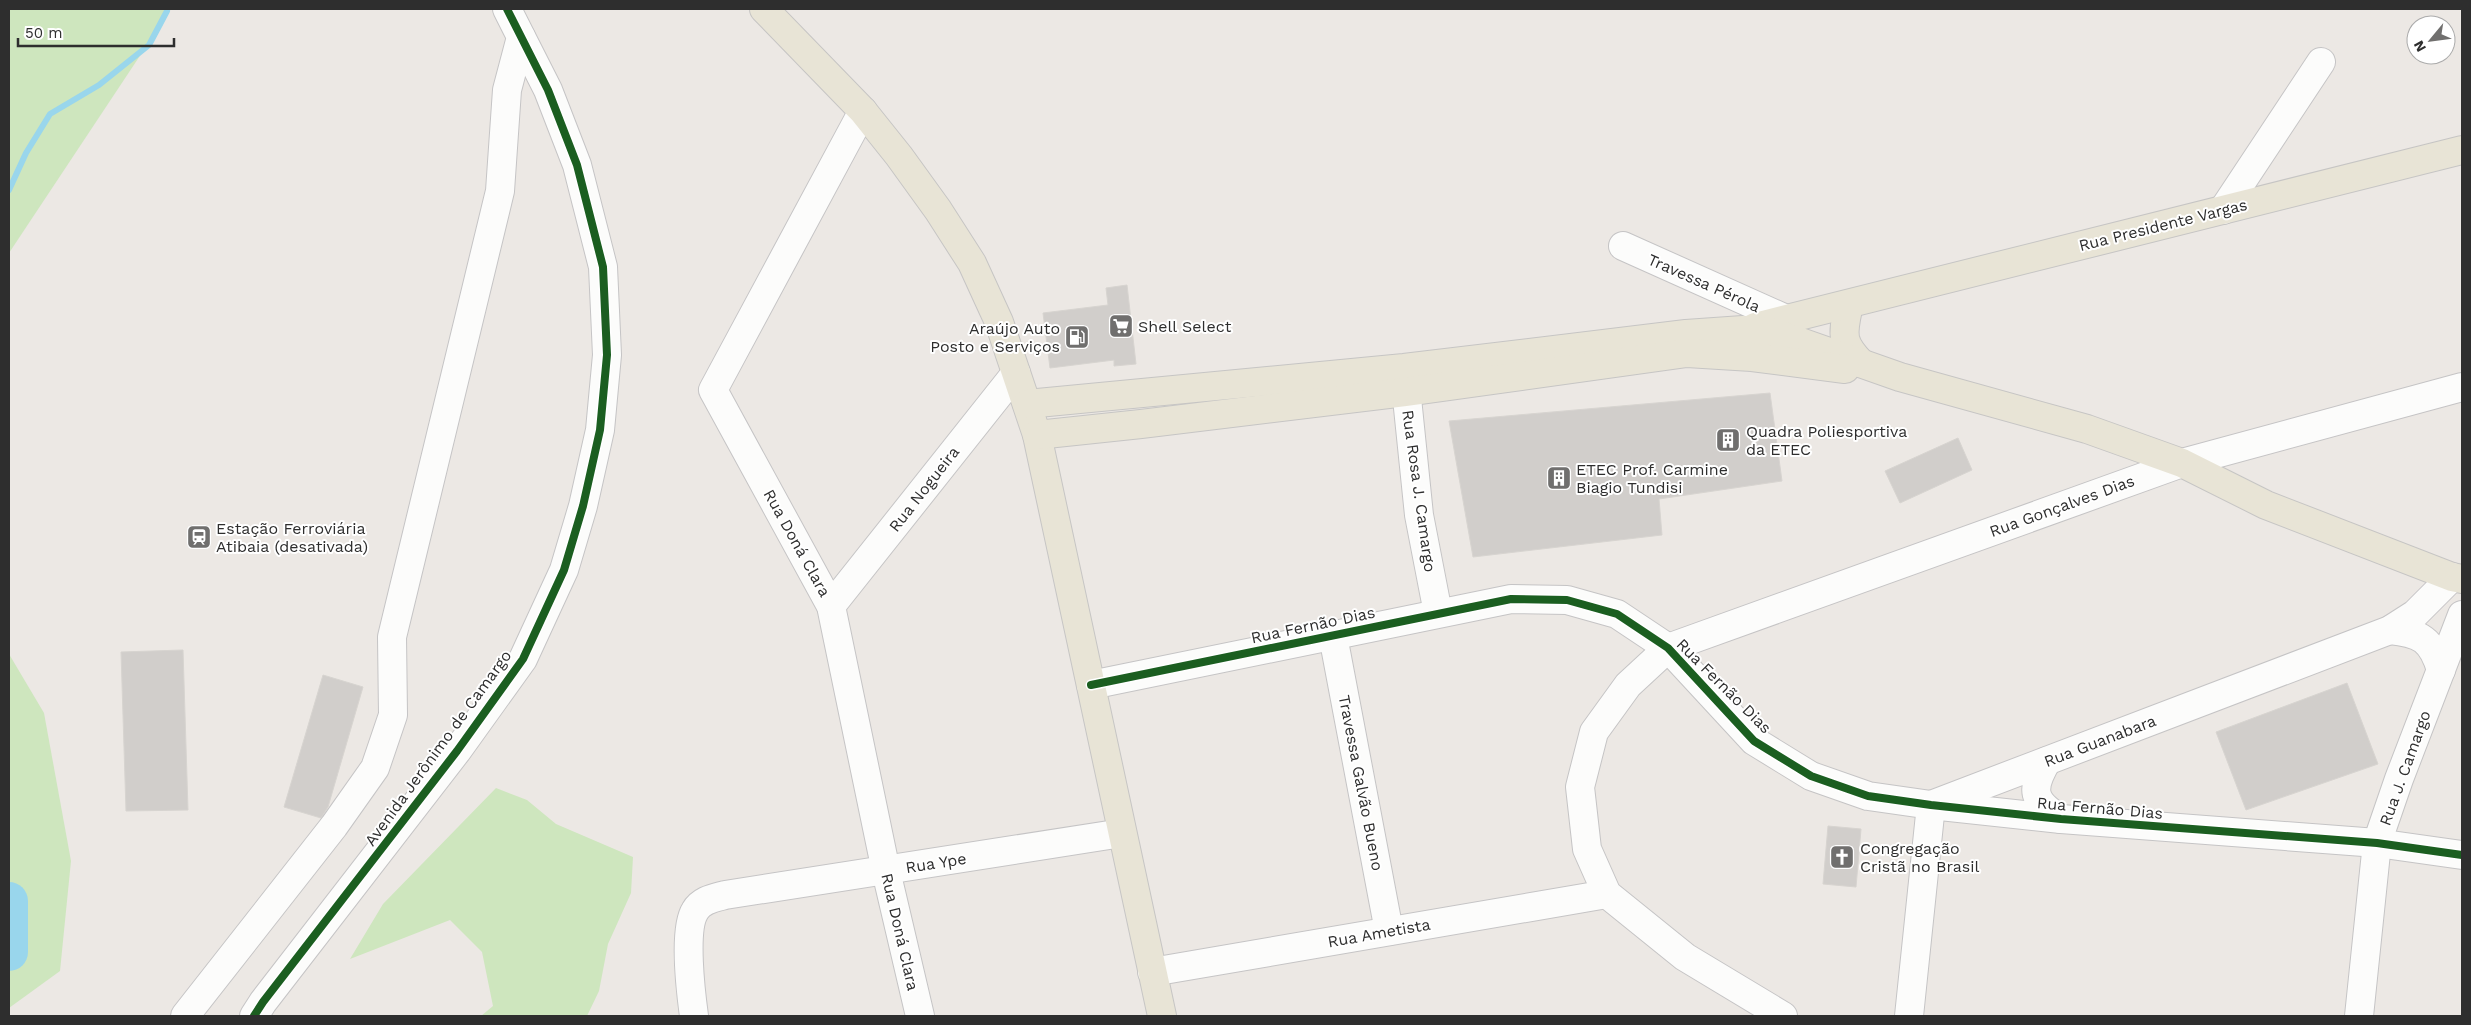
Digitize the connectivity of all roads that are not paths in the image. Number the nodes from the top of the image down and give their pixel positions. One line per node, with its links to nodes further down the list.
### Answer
1 (507, 9): 3 (street, Avenida Jerônimo de Camargo)
2 (764, 9): 5 (main road)
3 (521, 37): 39 (street); 40 (street, Avenida Jerônimo de Camargo)
4 (2320, 62): 7 (street)
5 (863, 111): 13 (main road); 21 (street, Rua Doná Clara)
6 (2462, 150): 7 (main road, Rua Presidente Vargas)
7 (2223, 210): 9 (main road, Rua Presidente Vargas)
8 (1623, 246): 10 (street, Travessa Pérola)
9 (1855, 305): 10 (main road, Rua Presidente Vargas); 12 (main road)
10 (1793, 330): 11 (main road, Rua Presidente Vargas); 12 (main road); 15 (main road)
11 (1752, 357): 14 (main road); 15 (main road)
12 (1861, 362): 14 (main road)
13 (1016, 373): 17 (main road); 21 (street, Rua Nogueira)
14 (1900, 376): 19 (main road)
15 (1404, 380): 17 (main road); 18 (main road); 22 (street, Rua Rosa J. Camargo)
16 (2462, 387): 19 (street, Rua Gonçalves Dias)
17 (1028, 404): 18 (main road)
18 (1037, 435): 28 (main road)
19 (2182, 463): 20 (main road); 26 (street, Rua Gonçalves Dias)
20 (2457, 578): 24 (street, Rua Guanabara)
21 (831, 606): 35 (street, Rua Doná Clara)
22 (1438, 613): 25 (street, Rua Fernão Dias); 26 (street, Rua Fernão Dias)
23 (2462, 614): 27 (street, Rua J. Camargo)
24 (2390, 630): 27 (street); 29 (street, Rua Guanabara)
25 (1333, 636): 28 (street, Rua Fernão Dias); 37 (street, Travessa Galvão Bueno)
26 (1668, 648): 30 (street, Rua Fernão Dias); 36 (street)
27 (2442, 670): 33 (street, Rua J. Camargo)
28 (1091, 685): 32 (main road)
29 (2047, 761): 30 (street, Rua Guanabara); 31 (street)
30 (1930, 806): 31 (street, Rua Fernão Dias); 45 (street)
31 (2061, 820): 33 (street, Rua Fernão Dias)
32 (1122, 833): 35 (street, Rua Ype); 38 (main road)
33 (2377, 843): 34 (street, Rua Fernão Dias); 46 (street, Rua J. Camargo)
34 (2462, 855)
35 (886, 871): 41 (street, Rua Ype); 42 (street, Rua Doná Clara)
36 (1606, 894): 37 (street, Rua Ametista); 44 (street)
37 (1389, 931): 38 (street, Rua Ametista)
38 (1152, 972): 43 (main road)
39 (185, 1016)
40 (254, 1016)
41 (694, 1016)
42 (920, 1016)
43 (1162, 1016)
44 (1783, 1016)
45 (1909, 1016)
46 (2359, 1016)

